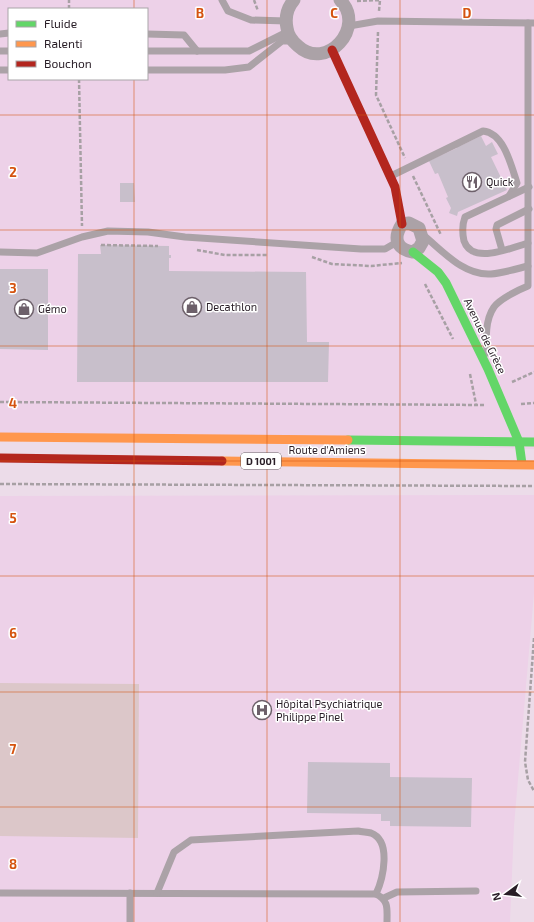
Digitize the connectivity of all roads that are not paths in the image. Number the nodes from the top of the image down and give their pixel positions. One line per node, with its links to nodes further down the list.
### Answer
1 (222, 0): 6 (lane)
2 (294, 0): 6 (street)
3 (340, 0): 5 (street)
4 (531, 23): 5 (lane); 12 (lane)
5 (349, 26): 8 (street)
6 (288, 31): 8 (street); 10 (lane); 11 (lane)
7 (148, 34): 10 (lane)
8 (332, 50): 13 (main road)
9 (148, 51): 10 (lane)
10 (197, 51)
11 (148, 70)
12 (532, 176): 14 (lane)
13 (393, 182): 15 (lane); 17 (street)
14 (529, 187): 15 (lane); 16 (lane)
15 (509, 196): 21 (lane)
16 (529, 209): 20 (lane); 21 (lane)
17 (407, 224): 18 (street); 19 (street)
18 (422, 239): 23 (street); 24 (lane); 25 (street)
19 (397, 242): 22 (lane); 23 (street)
20 (528, 243): 21 (lane); 24 (lane)
21 (502, 250)
22 (0, 252)
23 (412, 252): 25 (main road, Avenue de Grèce)
24 (528, 266): 26 (lane)
25 (438, 272): 26 (main road, Avenue de Grèce)
26 (488, 369): 28 (main road, Avenue de Grèce)
27 (0, 437): 28 (main road, Route d'Amiens / D 1001)
28 (518, 442): 29 (main road, Route d'Amiens / D 1001); 31 (main road, Avenue de Grèce)
29 (534, 442)
30 (0, 458): 31 (main road, Route d'Amiens / D 1001)
31 (522, 464): 32 (main road, Route d'Amiens / D 1001)
32 (534, 465)
33 (476, 891): 38 (lane)
34 (0, 893): 35 (lane)
35 (130, 893): 36 (lane); 39 (lane)
36 (157, 893): 37 (lane); 37 (lane)
37 (376, 894): 38 (lane)
38 (384, 898): 40 (lane)
39 (130, 922)
40 (387, 922)

